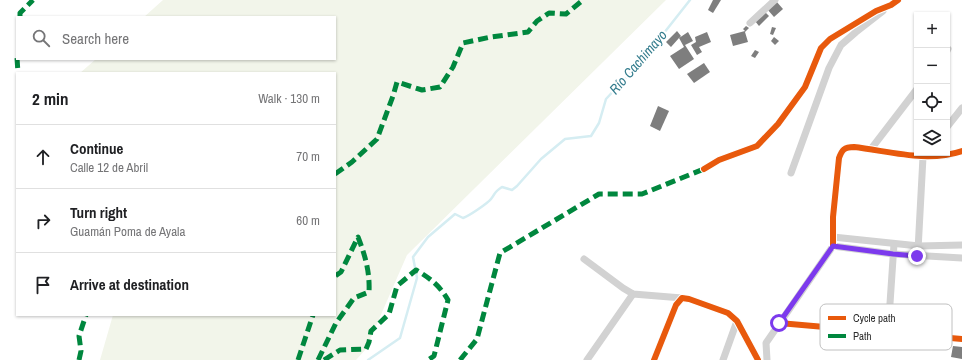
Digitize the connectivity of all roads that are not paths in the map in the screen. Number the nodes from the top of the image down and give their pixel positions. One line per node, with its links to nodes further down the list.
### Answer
1 (775, 0): 4 (street)
2 (898, 0): 3 (street)
3 (891, 5): 13 (street); 14 (street)
4 (750, 23)
5 (914, 93): 8 (street)
6 (962, 108): 7 (street)
7 (950, 123)
8 (871, 149): 11 (street); 15 (street)
9 (962, 151): 10 (street)
10 (950, 153)
11 (914, 154)
12 (924, 156): 18 (street)
13 (704, 169)
14 (791, 173)
15 (833, 237): 16 (street); 17 (street)
16 (894, 244): 18 (street); 20 (street)
17 (833, 246): 20 (street); 28 (street)
18 (919, 246): 19 (street); 21 (street)
19 (962, 246)
20 (893, 254): 21 (street); 26 (street)
21 (917, 256): 22 (street)
22 (962, 258)
23 (584, 259): 24 (street)
24 (633, 294): 25 (street); 32 (street)
25 (682, 298): 27 (street); 33 (street)
26 (890, 304)
27 (737, 321): 34 (street); 35 (street)
28 (779, 323): 29 (street); 36 (street)
29 (820, 327)
30 (952, 338): 31 (street)
31 (962, 339)
32 (587, 360)
33 (654, 360)
34 (723, 360)
35 (758, 360)
36 (767, 360)

